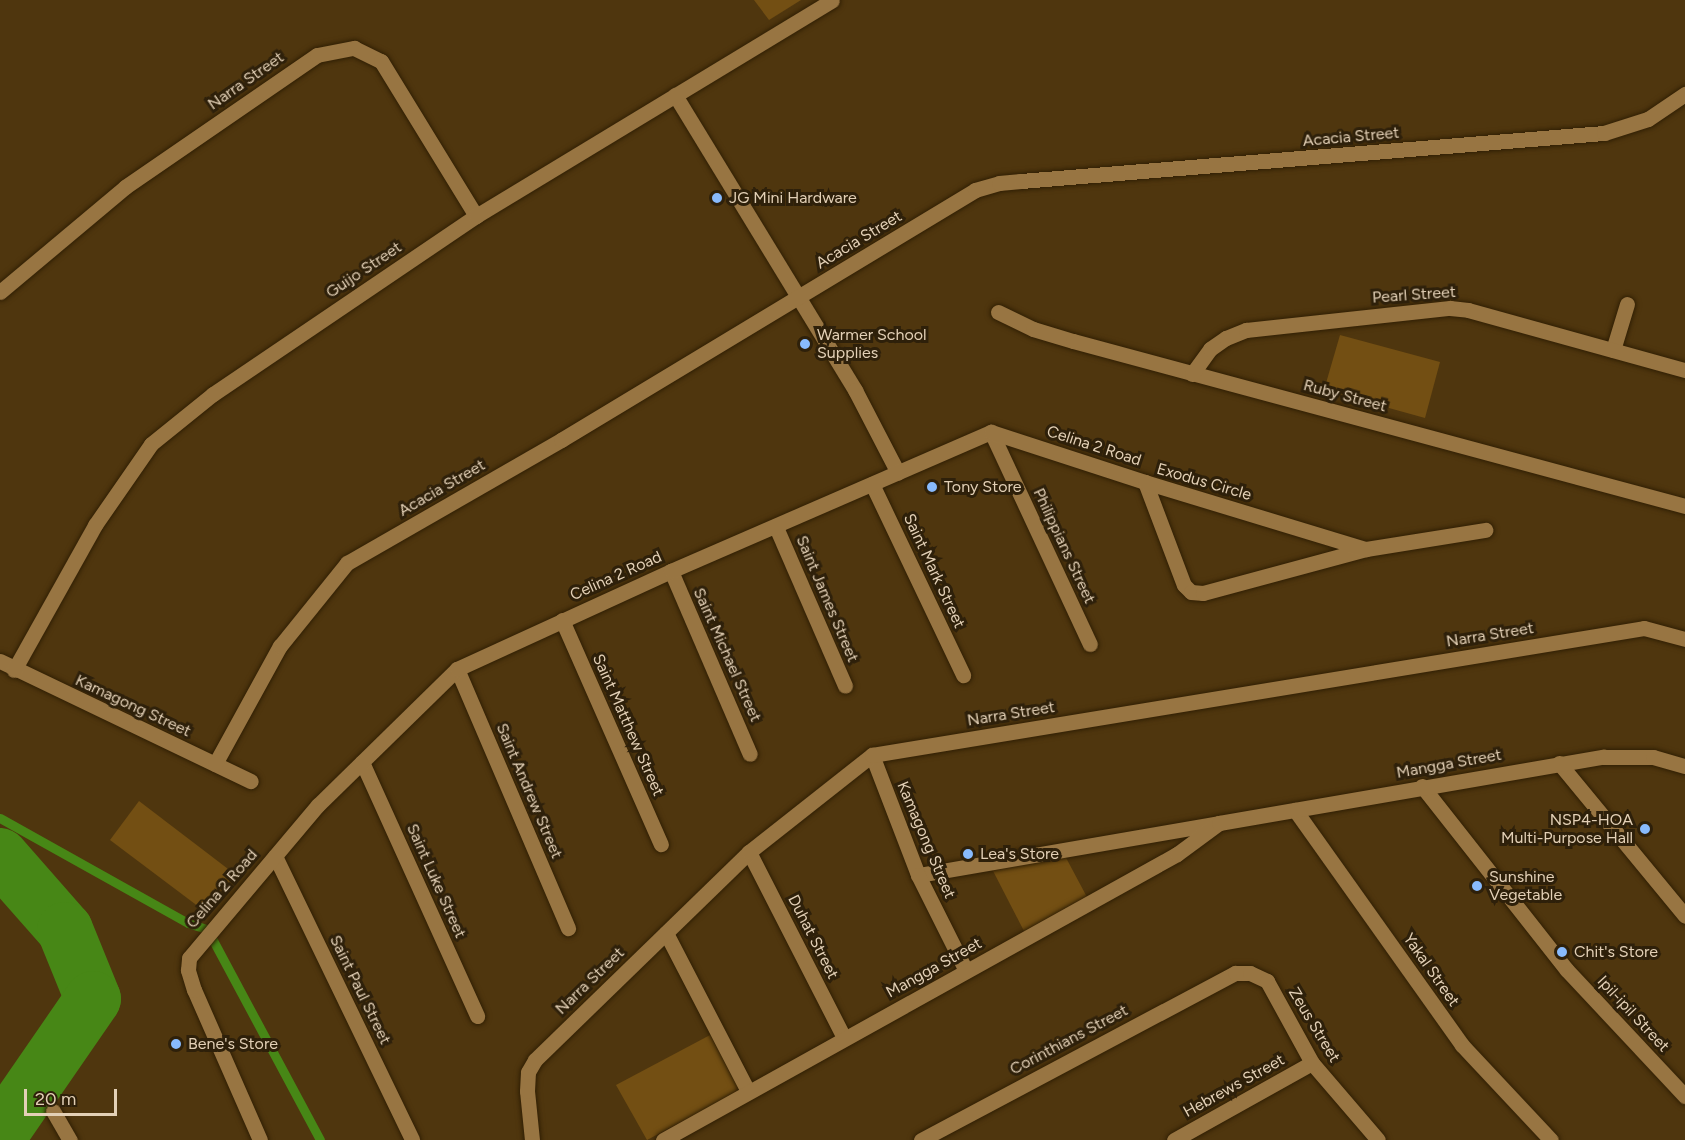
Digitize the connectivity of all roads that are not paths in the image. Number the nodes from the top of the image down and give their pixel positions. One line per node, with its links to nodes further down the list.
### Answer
1 (832, 0): 3 (street, Guijo Street)
2 (1685, 94): 6 (street, Acacia Street)
3 (675, 95): 4 (street, Guijo Street); 6 (street)
4 (476, 216): 5 (street, Narra Street); 26 (street, Guijo Street)
5 (0, 292)
6 (799, 297): 13 (street); 33 (street, Acacia Street)
7 (1628, 304): 9 (street)
8 (998, 312): 11 (street, Ruby Street)
9 (1613, 350): 10 (street, Pearl Street); 11 (street, Pearl Street)
10 (1685, 370)
11 (1192, 374): 16 (street, Ruby Street)
12 (991, 432): 13 (street, Celina 2 Road); 14 (street, Celina 2 Road); 23 (street, Philippians Street)
13 (898, 473): 15 (street, Celina 2 Road)
14 (1145, 482): 19 (street, Exodus Circle); 19 (street, Exodus Circle)
15 (872, 484): 17 (street, Celina 2 Road); 27 (street, Saint Mark Street)
16 (1684, 502)
17 (776, 526): 20 (street, Celina 2 Road); 28 (street, Saint James Street)
18 (1485, 530): 19 (street, Exodus Circle)
19 (1366, 549)
20 (671, 571): 21 (street, Celina 2 Road); 29 (street, Saint Michael Street)
21 (562, 620): 25 (street, Celina 2 Road); 39 (street, Saint Matthew Street)
22 (1685, 639): 30 (street, Narra Street)
23 (1090, 644)
24 (0, 661): 26 (street, Kamagong Street)
25 (457, 669): 31 (street, Celina 2 Road); 44 (street, Saint Andrew Street)
26 (14, 670): 33 (street, Kamagong Street)
27 (963, 675)
28 (845, 686)
29 (750, 754)
30 (872, 755): 40 (street, Narra Street); 42 (street, Kamagong Street)
31 (362, 762): 41 (street, Celina 2 Road); 48 (street, Saint Luke Street)
32 (1559, 763): 34 (street, Mangga Street); 36 (street, Mangga Street); 43 (street)
33 (215, 764): 35 (street, Kamagong Street)
34 (1685, 766)
35 (251, 781)
36 (1422, 786): 37 (street, Mangga Street); 52 (street, Ipil-ipil Street)
37 (1295, 810): 38 (street, Mangga Street); 62 (street, Yakal Street)
38 (1219, 823): 42 (street, Mangga Street); 46 (street, Mangga Street)
39 (661, 844)
40 (749, 852): 45 (street, Narra Street); 49 (street, Duhat Street)
41 (276, 856): 55 (street, Celina 2 Road); 56 (street, Saint Paul Street)
42 (918, 875): 46 (street, Kamagong Street)
43 (1685, 916)
44 (568, 928)
45 (666, 933): 51 (street); 57 (street, Narra Street)
46 (966, 971): 49 (street, Mangga Street)
47 (1235, 973): 50 (street, Zeus Street); 59 (street, Corinthians Street)
48 (477, 1016)
49 (844, 1038): 51 (street, Mangga Street)
50 (1312, 1063): 60 (street, Hebrews Street); 61 (street, Zeus Street)
51 (748, 1091): 58 (street, Mangga Street)
52 (1685, 1096)
53 (53, 1111): 54 (street)
54 (70, 1140)
55 (260, 1140)
56 (412, 1140)
57 (532, 1140)
58 (663, 1140)
59 (921, 1140)
60 (1174, 1140)
61 (1378, 1140)
62 (1551, 1140)

